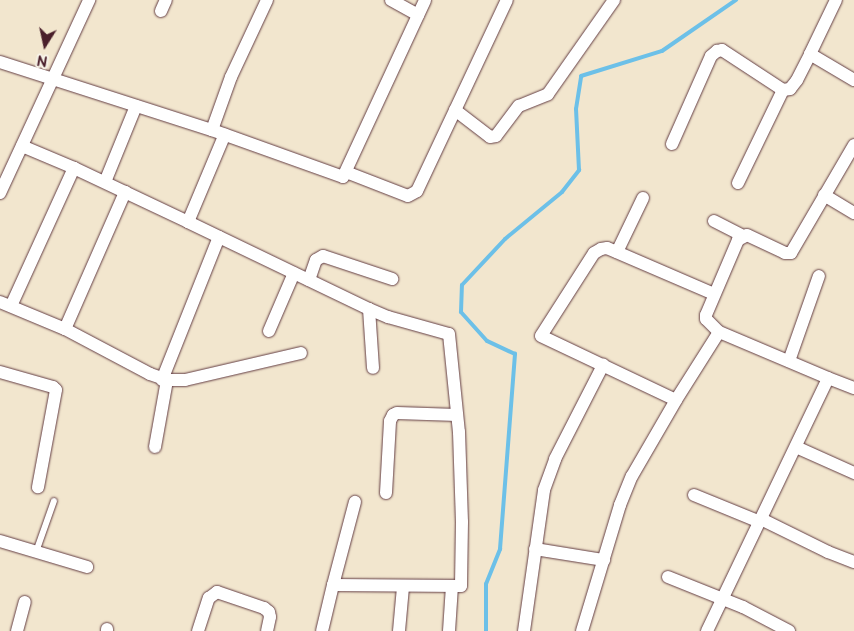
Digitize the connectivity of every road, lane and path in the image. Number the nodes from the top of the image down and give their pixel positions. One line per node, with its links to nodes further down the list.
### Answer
1 (89, 0): 11 (street)
2 (267, 0): 16 (street)
3 (391, 0): 8 (street)
4 (425, 0): 8 (street)
5 (507, 0): 15 (street)
6 (614, 0): 15 (street)
7 (836, 0): 9 (street)
8 (418, 16): 22 (street)
9 (810, 54): 12 (street); 13 (street)
10 (0, 62): 11 (street)
11 (53, 79): 14 (street); 20 (street)
12 (854, 80)
13 (784, 90): 18 (street); 24 (street)
14 (136, 106): 16 (street); 23 (street)
15 (455, 110): 22 (street)
16 (212, 130): 17 (street)
17 (225, 134): 22 (street); 31 (street)
18 (672, 144)
19 (854, 145): 27 (street)
20 (22, 146): 21 (street); 26 (street)
21 (74, 168): 23 (street); 40 (street)
22 (346, 172)
23 (105, 182): 25 (street)
24 (738, 183)
25 (126, 192): 31 (street); 42 (street)
26 (0, 193)
27 (824, 194): 29 (street); 32 (street)
28 (643, 198): 34 (street)
29 (854, 213)
30 (714, 221): 32 (street)
31 (188, 222): 33 (street)
32 (743, 236): 39 (street)
33 (220, 237): 35 (street); 51 (street)
34 (617, 252): 39 (street); 47 (street)
35 (294, 273): 38 (street); 43 (street)
36 (819, 276): 46 (street)
37 (392, 279): 38 (street)
38 (309, 280): 41 (street)
39 (714, 294): 44 (street)
40 (5, 304): 42 (street)
41 (369, 309): 48 (street); 54 (street)
42 (65, 329): 51 (street)
43 (269, 331)
44 (719, 332): 46 (street); 53 (street)
45 (301, 353): 51 (street)
46 (790, 361): 50 (street)
47 (603, 365): 53 (street); 65 (street)
48 (373, 368)
49 (0, 372): 58 (street)
50 (828, 378): 52 (street); 55 (street)
51 (165, 380): 56 (street)
52 (854, 388)
53 (676, 400): 67 (street)
54 (457, 415): 59 (street); 72 (street)
55 (796, 447): 57 (street); 63 (street)
56 (155, 448)
57 (854, 473)
58 (38, 487)
59 (386, 493)
60 (694, 495): 63 (street)
61 (54, 501): 66 (lane)
62 (355, 502): 71 (street)
63 (761, 520): 68 (street); 74 (street)
64 (0, 541): 66 (street)
65 (535, 549): 67 (street); 82 (street)
66 (36, 552): 69 (street)
67 (604, 560): 83 (street)
68 (854, 562)
69 (87, 567)
70 (668, 577): 74 (street)
71 (333, 585): 73 (street); 79 (street)
72 (452, 586): 73 (street); 81 (street)
73 (403, 587): 80 (street)
74 (722, 599): 84 (street); 85 (street)
75 (25, 602): 76 (street)
76 (17, 631)
77 (198, 631): 78 (street)
78 (267, 631)
79 (322, 631)
80 (399, 631)
81 (449, 631)
82 (524, 631)
83 (582, 631)
84 (706, 631)
85 (789, 631)

